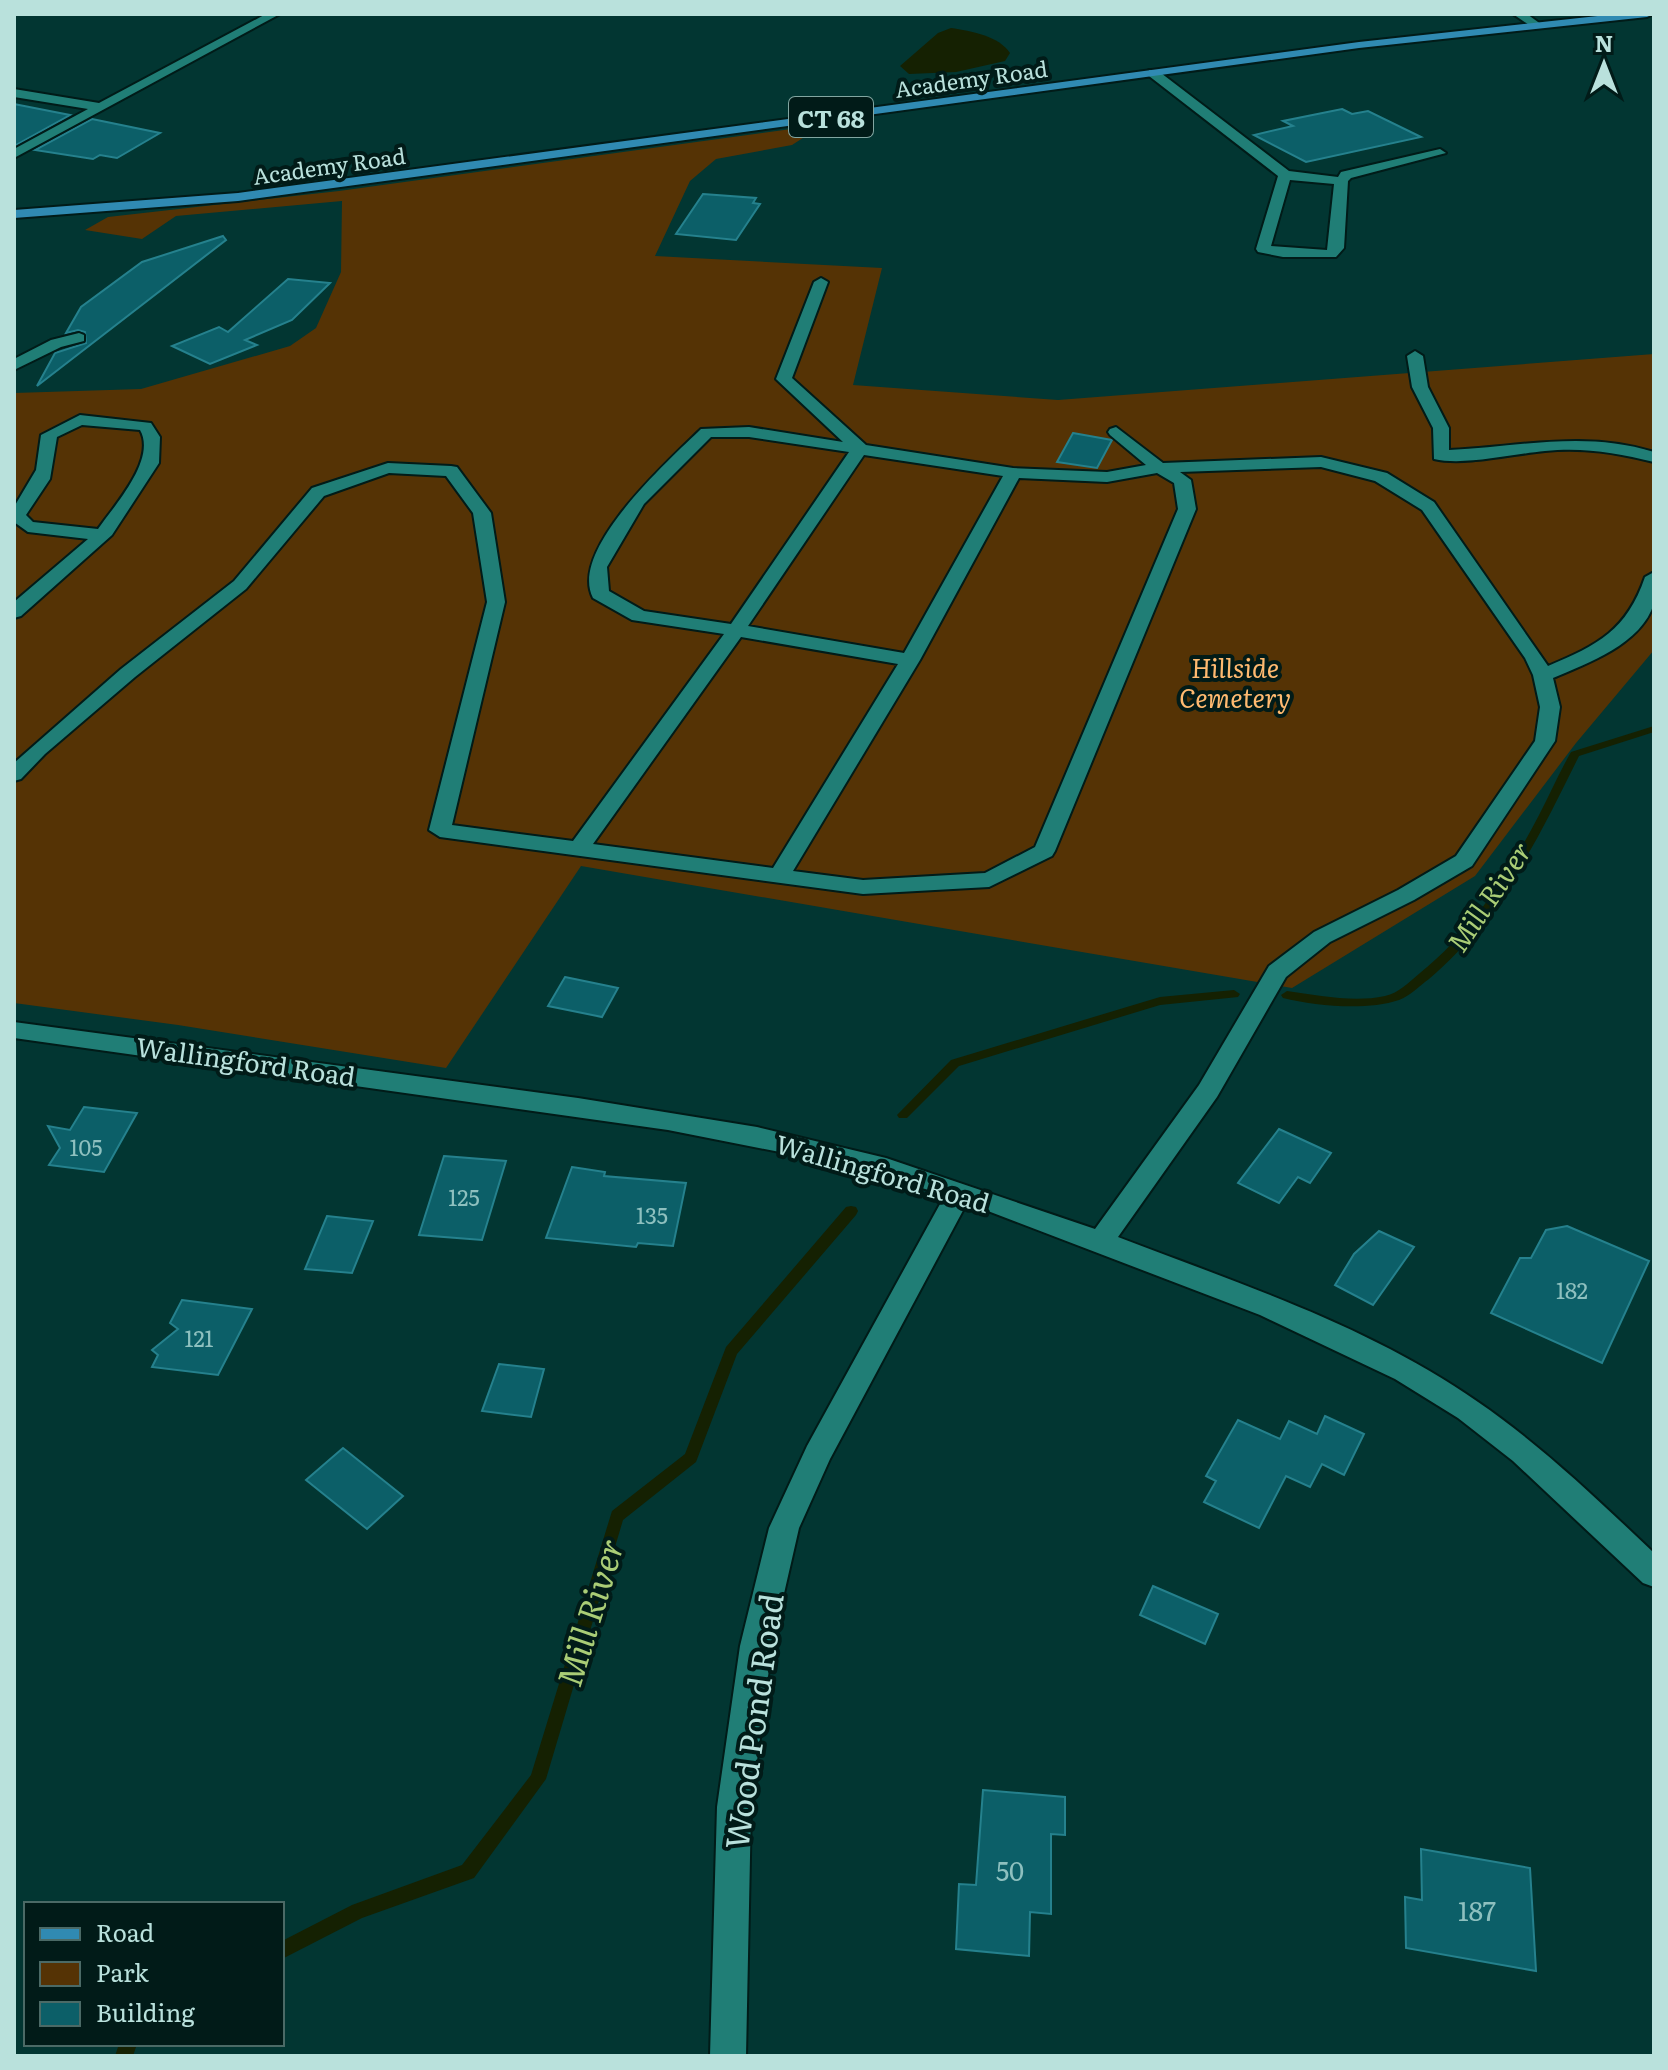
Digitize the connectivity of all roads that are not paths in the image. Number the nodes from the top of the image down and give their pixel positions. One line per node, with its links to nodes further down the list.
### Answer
1 (274, 14): 7 (street)
2 (1519, 14): 4 (street)
3 (1647, 14): 4 (main road, Academy Road / CT 68)
4 (1536, 25): 5 (main road, Academy Road / CT 68)
5 (1153, 73): 10 (street); 12 (main road, Academy Road / CT 68)
6 (14, 93): 7 (street)
7 (98, 107): 9 (street)
8 (1440, 153): 11 (street)
9 (14, 154)
10 (1285, 175): 11 (street); 11 (street)
11 (1341, 181)
12 (14, 214)
13 (821, 282): 18 (street)
14 (79, 338): 16 (street)
15 (1415, 356): 19 (street)
16 (14, 365)
17 (1116, 432): 20 (street)
18 (860, 448): 21 (street); 25 (street); 25 (street)
19 (1654, 457)
20 (1159, 468): 21 (street); 27 (street); 30 (street)
21 (1013, 473): 26 (street)
22 (103, 535): 22 (street); 24 (street)
23 (1654, 577): 27 (street)
24 (14, 612)
25 (736, 630): 26 (street); 29 (street)
26 (910, 660): 30 (street)
27 (1543, 675): 33 (street)
28 (14, 775): 29 (street)
29 (578, 850): 30 (street)
30 (779, 876)
31 (14, 1030): 32 (street, Wallingford Road)
32 (960, 1191): 33 (street, Wallingford Road); 35 (street, Wood Pond Road)
33 (1100, 1242): 34 (street, Wallingford Road)
34 (1654, 1573)
35 (728, 2056)

